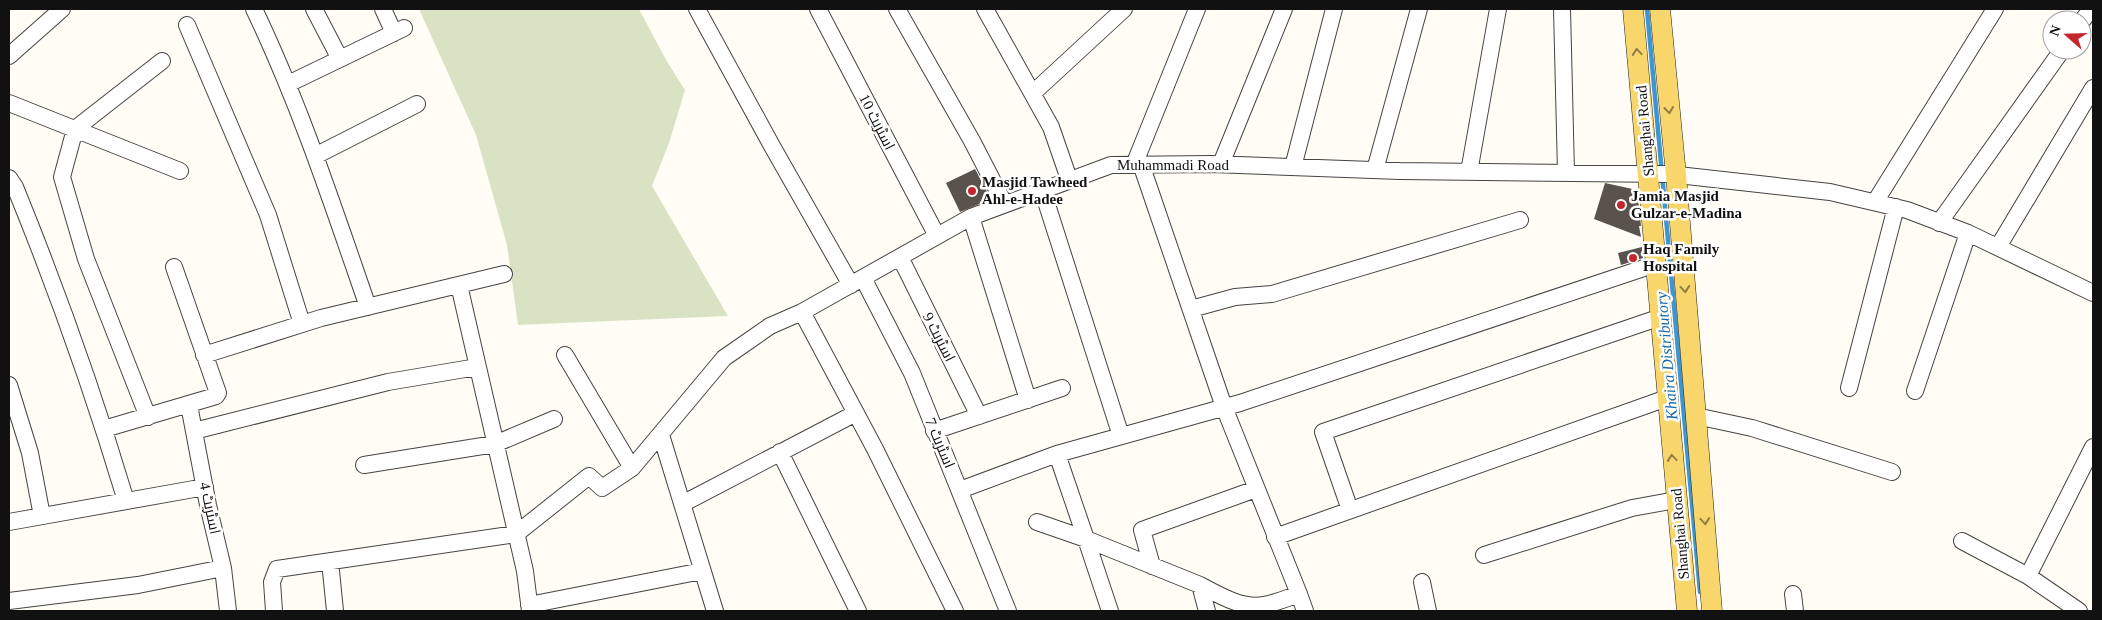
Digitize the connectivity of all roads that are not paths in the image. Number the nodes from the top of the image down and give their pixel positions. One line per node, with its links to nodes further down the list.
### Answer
1 (62, 9): 20 (street)
2 (254, 9): 24 (street)
3 (314, 9): 21 (street)
4 (383, 9): 21 (street)
5 (697, 9): 55 (street, اسٹریٹ 7)
6 (818, 9): 49 (street, اسٹریٹ 10)
7 (897, 9): 43 (street)
8 (985, 9): 26 (street)
9 (1124, 9): 26 (street)
10 (1197, 9): 31 (street)
11 (1284, 9): 32 (street)
12 (1334, 9): 33 (street)
13 (1420, 9): 34 (street)
14 (1498, 9): 36 (street)
15 (1562, 9): 37 (street)
16 (1633, 9): 38 (main road, Shanghai Road, one-way to 16)
17 (1660, 9): 38 (main road, Shanghai Road, one-way to 38)
18 (1995, 9): 42 (street)
19 (187, 24): 62 (street)
20 (9, 56)
21 (340, 59): 24 (street)
22 (2055, 60): 47 (street)
23 (162, 61): 29 (street)
24 (288, 84): 30 (street)
25 (2093, 88): 50 (street)
26 (1033, 93): 40 (street)
27 (9, 103): 29 (street)
28 (417, 104): 30 (street)
29 (75, 129): 35 (street); 77 (street)
30 (315, 156): 58 (street)
31 (1138, 164): 32 (street, Muhammadi Road); 40 (street, Muhammadi Road); 59 (street)
32 (1221, 164): 33 (street, Muhammadi Road)
33 (1293, 167): 34 (street, Muhammadi Road)
34 (1375, 170): 36 (street, Muhammadi Road)
35 (180, 171)
36 (1469, 172): 37 (street, Muhammadi Road)
37 (1566, 173): 38 (street, Muhammadi Road)
38 (1662, 175): 42 (street, Muhammadi Road); 52 (main road, Shanghai Road); 76 (main road, Shanghai Road, one-way to 76)
39 (9, 178): 79 (street)
40 (1069, 179): 41 (street, Muhammadi Road)
41 (1042, 189): 43 (street, Muhammadi Road); 83 (street)
42 (1875, 202): 44 (street, Muhammadi Road)
43 (1004, 203): 45 (street, Muhammadi Road)
44 (1896, 208): 47 (street, Muhammadi Road); 68 (street)
45 (971, 217): 49 (street, Muhammadi Road); 71 (street)
46 (1520, 220): 59 (street)
47 (1939, 223): 48 (street, Muhammadi Road)
48 (1968, 233): 50 (street, Muhammadi Road); 69 (street)
49 (937, 236): 51 (street, Muhammadi Road)
50 (1998, 247): 57 (street, Muhammadi Road)
51 (900, 257): 55 (street, Muhammadi Road); 75 (street, اسٹریٹ 9)
52 (1656, 264): 61 (main road, Shanghai Road); 73 (street)
53 (174, 267): 63 (street)
54 (504, 274): 56 (street)
55 (857, 281): 60 (street, Muhammadi Road); 81 (street, اسٹریٹ 7)
56 (460, 285): 58 (street); 65 (street)
57 (2091, 287)
58 (368, 307): 62 (street)
59 (1191, 309): 73 (street)
60 (802, 312): 74 (street); 82 (street, Muhammadi Road)
61 (1661, 317): 70 (main road, Shanghai Road); 97 (street)
62 (302, 324): 63 (street)
63 (204, 355): 72 (street)
64 (565, 355): 89 (street)
65 (477, 368): 80 (street); 84 (street)
66 (9, 385): 98 (street)
67 (1062, 388): 71 (street)
68 (1849, 388)
69 (1915, 391)
70 (1667, 398): 94 (main road, Shanghai Road, one-way to 70); 97 (street)
71 (1028, 400): 75 (street)
72 (189, 405): 77 (street); 80 (street, اسٹریٹ 4)
73 (1224, 407): 83 (street); 92 (street)
74 (856, 413): 86 (street); 122 (street)
75 (979, 416): 81 (street)
76 (1696, 416): 90 (street); 129 (main road, Shanghai Road, one-way to 129)
77 (148, 417): 79 (street)
78 (554, 419): 84 (street)
79 (104, 429): 95 (street)
80 (194, 431): 91 (street, اسٹریٹ 4)
81 (934, 431): 93 (street, اسٹریٹ 7)
82 (661, 435): 89 (street, Muhammadi Road); 96 (street)
83 (1121, 436): 87 (street)
84 (495, 444): 88 (street); 101 (street)
85 (2093, 447): 110 (street)
86 (780, 452): 96 (street); 121 (street)
87 (1057, 454): 93 (street); 103 (street)
88 (364, 465)
89 (632, 468): 101 (street, Muhammadi Road)
90 (1892, 472)
91 (205, 487): 95 (street); 108 (street, اسٹریٹ 4)
92 (1256, 489): 102 (street); 107 (street)
93 (960, 490): 123 (street, اسٹریٹ 7)
94 (1676, 500): 105 (street); 128 (main road, Shanghai Road)
95 (126, 501): 98 (street)
96 (682, 504): 109 (street)
97 (1350, 510): 102 (street)
98 (42, 516): 99 (street)
99 (9, 522)
100 (1037, 522): 103 (street)
101 (516, 534): 106 (street); 116 (street)
102 (1276, 537): 113 (street)
103 (1086, 539): 107 (street); 124 (street)
104 (1962, 541): 110 (street)
105 (1484, 555)
106 (330, 561): 118 (street); 119 (street)
107 (1152, 566): 112 (street)
108 (224, 568): 115 (street); 117 (street, اسٹریٹ 4)
109 (702, 571): 116 (street); 120 (street)
110 (2028, 576): 131 (street)
111 (1422, 582): 127 (street)
112 (1200, 585): 113 (street); 125 (street)
113 (1298, 594): 126 (street)
114 (1793, 594): 130 (street)
115 (9, 601)
116 (530, 608)
117 (228, 611)
118 (274, 611)
119 (335, 611)
120 (715, 611)
121 (858, 611)
122 (955, 611)
123 (1008, 611)
124 (1110, 611)
125 (1207, 611)
126 (1305, 611)
127 (1428, 611)
128 (1687, 611)
129 (1712, 611)
130 (1794, 611)
131 (2078, 611)

